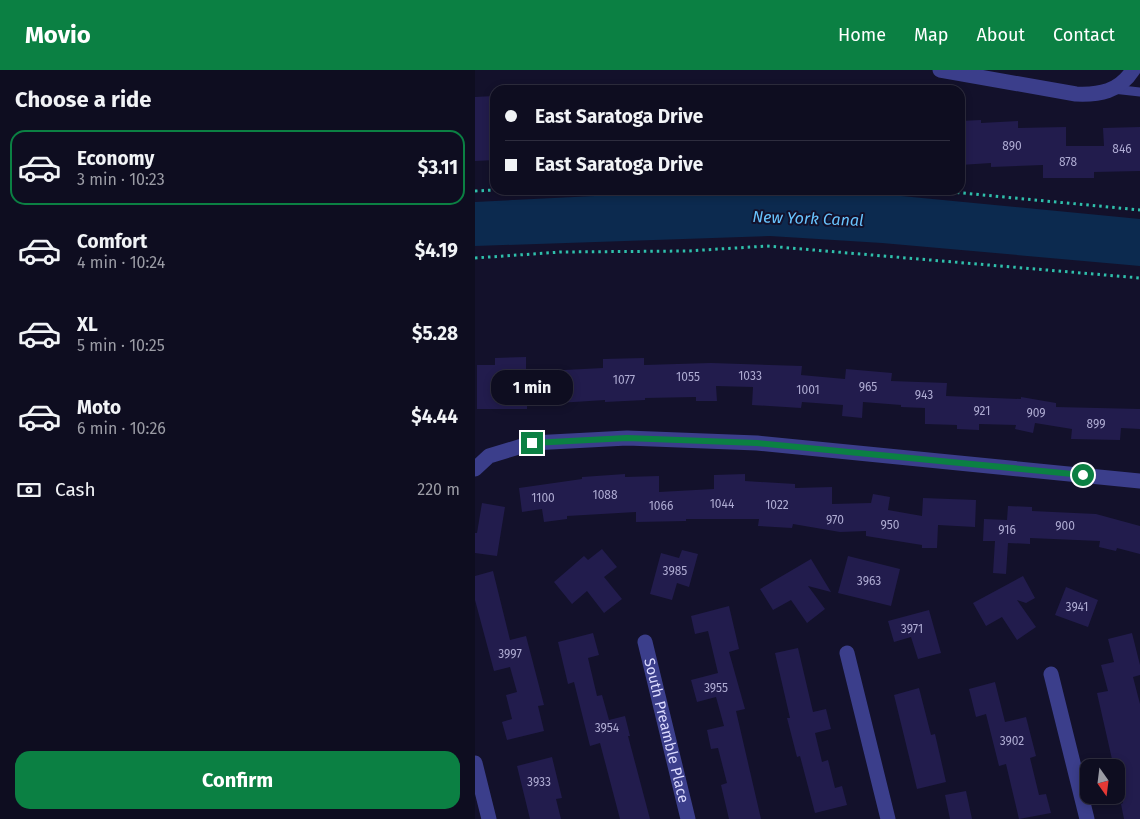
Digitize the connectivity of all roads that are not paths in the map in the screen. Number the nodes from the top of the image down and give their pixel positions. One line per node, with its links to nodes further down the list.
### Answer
1 (940, 70): 3 (street)
2 (1133, 70): 3 (street)
3 (1113, 89): 4 (lane)
4 (1140, 92)
5 (475, 469): 6 (street)
6 (1140, 481)
7 (645, 642): 12 (street, South Preamble Place)
8 (847, 653): 13 (street)
9 (1051, 674): 14 (street)
10 (475, 763): 11 (street)
11 (489, 819)
12 (688, 819)
13 (888, 819)
14 (1087, 819)

